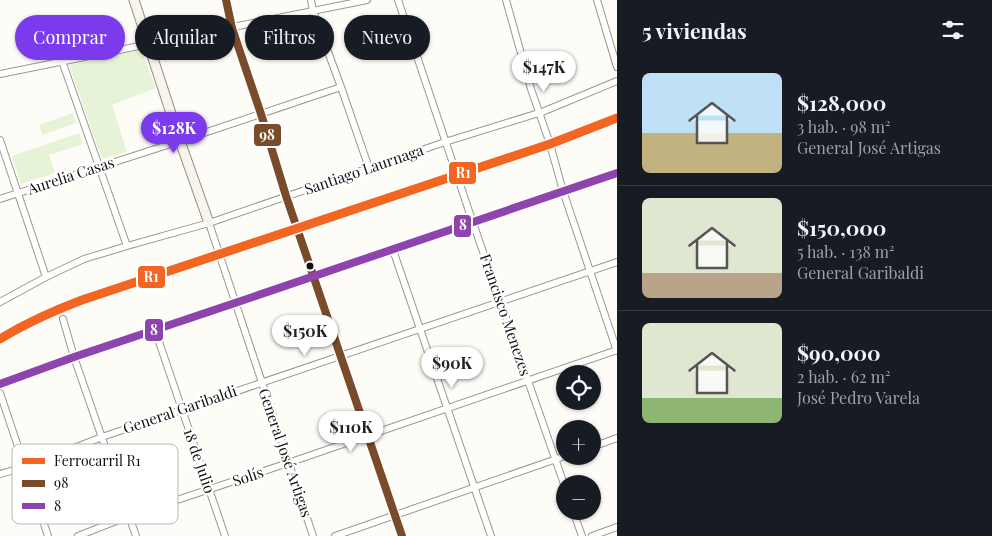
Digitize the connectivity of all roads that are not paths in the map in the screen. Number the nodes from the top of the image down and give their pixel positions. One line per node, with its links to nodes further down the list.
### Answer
1 (134, 0): 9 (street, General José Artigas)
2 (226, 0): 10 (street)
3 (311, 0): 8 (street)
4 (367, 0): 8 (street)
5 (398, 0): 24 (street, Francisco Menezes)
6 (506, 0): 20 (street)
7 (597, 0): 16 (street)
8 (313, 11): 11 (street); 19 (street)
9 (139, 15)
10 (229, 15)
11 (235, 27)
12 (235, 37): 21 (street)
13 (135, 47): 15 (street)
14 (154, 60): 23 (street, General José Artigas)
15 (62, 61): 17 (street); 25 (street)
16 (617, 67)
17 (0, 74)
18 (617, 81): 20 (street, Santiago Laurnaga)
19 (341, 87): 21 (street, Aurelia Casas); 26 (street)
20 (539, 113): 24 (street, Santiago Laurnaga); 28 (street)
21 (261, 114): 23 (street, Aurelia Casas); 30 (street)
22 (0, 140): 29 (street)
23 (180, 141): 25 (street, Aurelia Casas); 32 (street, General José Artigas)
24 (445, 142): 26 (street, Santiago Laurnaga); 33 (street, Francisco Menezes)
25 (100, 166): 29 (street, Aurelia Casas); 34 (street)
26 (369, 168): 30 (street, Santiago Laurnaga)
27 (617, 173): 28 (street)
28 (563, 192): 33 (street); 37 (street)
29 (17, 193): 31 (street, Aurelia Casas); 38 (street)
30 (286, 196): 32 (street, Santiago Laurnaga); 39 (street)
31 (0, 199)
32 (209, 223): 34 (street, Santiago Laurnaga); 42 (street, General José Artigas)
33 (473, 223): 35 (street); 41 (street, Francisco Menezes)
34 (127, 246): 38 (street, Santiago Laurnaga)
35 (393, 250): 39 (street); 45 (street)
36 (617, 262): 37 (street, General Garibaldi)
37 (590, 271): 41 (street, General Garibaldi); 46 (street)
38 (46, 277): 40 (street, Santiago Laurnaga)
39 (314, 277): 42 (street); 47 (street)
40 (0, 302)
41 (500, 302): 45 (street, General Garibaldi); 49 (street, Francisco Menezes)
42 (235, 303): 44 (street); 50 (street, General José Artigas)
43 (63, 319): 48 (street)
44 (155, 330): 48 (street); 54 (street, 18 de Julio)
45 (420, 330): 47 (street, General Garibaldi); 53 (street)
46 (617, 350): 49 (street, Solís)
47 (340, 356): 50 (street, General Garibaldi); 55 (street)
48 (74, 357): 51 (street); 56 (street)
49 (528, 381): 53 (street, Solís); 62 (street, Francisco Menezes)
50 (261, 382): 54 (street, General Garibaldi); 63 (street, General José Artigas)
51 (0, 384)
52 (0, 393): 58 (street)
53 (448, 408): 55 (street, Solís); 65 (street)
54 (182, 410): 56 (street, General Garibaldi); 66 (street, 18 de Julio)
55 (368, 436): 63 (street, Solís); 68 (street)
56 (102, 437): 59 (street, General Garibaldi); 60 (street)
57 (617, 438): 61 (street)
58 (17, 444)
59 (84, 444)
60 (104, 444)
61 (601, 444)
62 (555, 459): 64 (street, Francisco Menezes); 65 (street)
63 (288, 463): 66 (street, Solís); 78 (street, General José Artigas)
64 (561, 475)
65 (474, 488): 68 (street); 81 (street)
66 (209, 490): 67 (street, Solís); 77 (street, 18 de Julio)
67 (178, 500)
68 (395, 515): 79 (street); 80 (street)
69 (576, 520): 82 (street)
70 (44, 524): 74 (street)
71 (109, 524): 75 (street, Solís)
72 (132, 524): 76 (street)
73 (617, 527): 83 (street)
74 (48, 536)
75 (78, 536)
76 (136, 536)
77 (224, 536)
78 (313, 536)
79 (335, 536)
80 (402, 536)
81 (491, 536)
82 (582, 536)
83 (592, 536)

